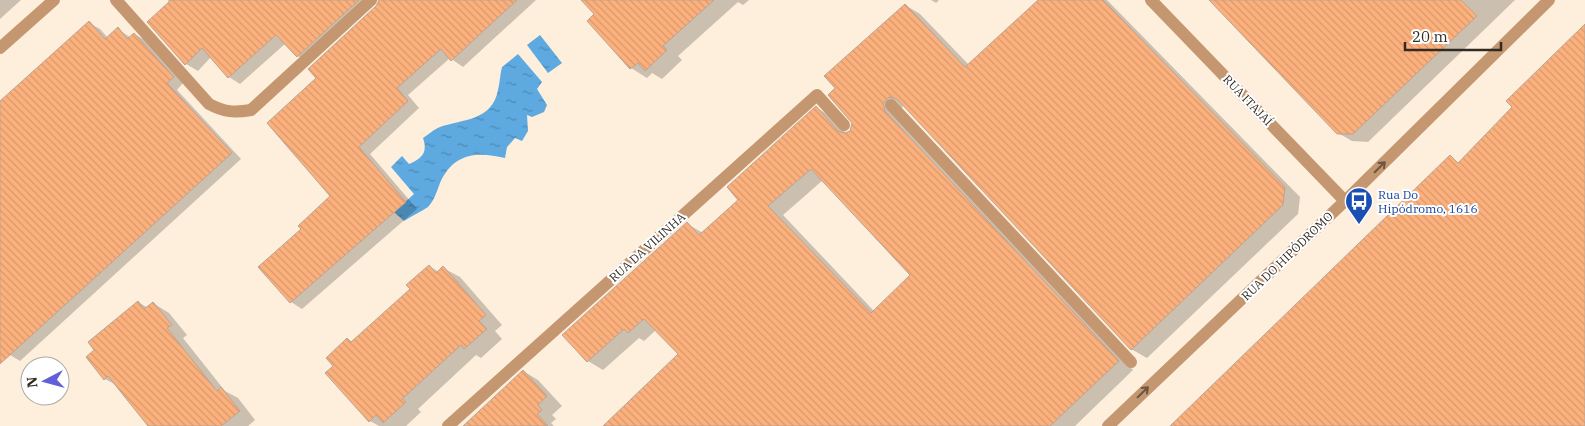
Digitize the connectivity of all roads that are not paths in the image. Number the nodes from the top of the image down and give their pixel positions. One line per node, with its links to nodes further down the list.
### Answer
1 (54, 0): 6 (street)
2 (116, 0): 3 (street)
3 (371, 0)
4 (1151, 0): 9 (street, RUA ITAJAÍ)
5 (1549, 0): 9 (street, RUA DO HIPÓDROMO, one-way to 5)
6 (0, 48)
7 (891, 105): 10 (street)
8 (844, 124): 12 (street, RUA DA VILINHA)
9 (1345, 201): 11 (street, RUA DO HIPÓDROMO, one-way to 9)
10 (1130, 362)
11 (1112, 424)
12 (448, 426)

